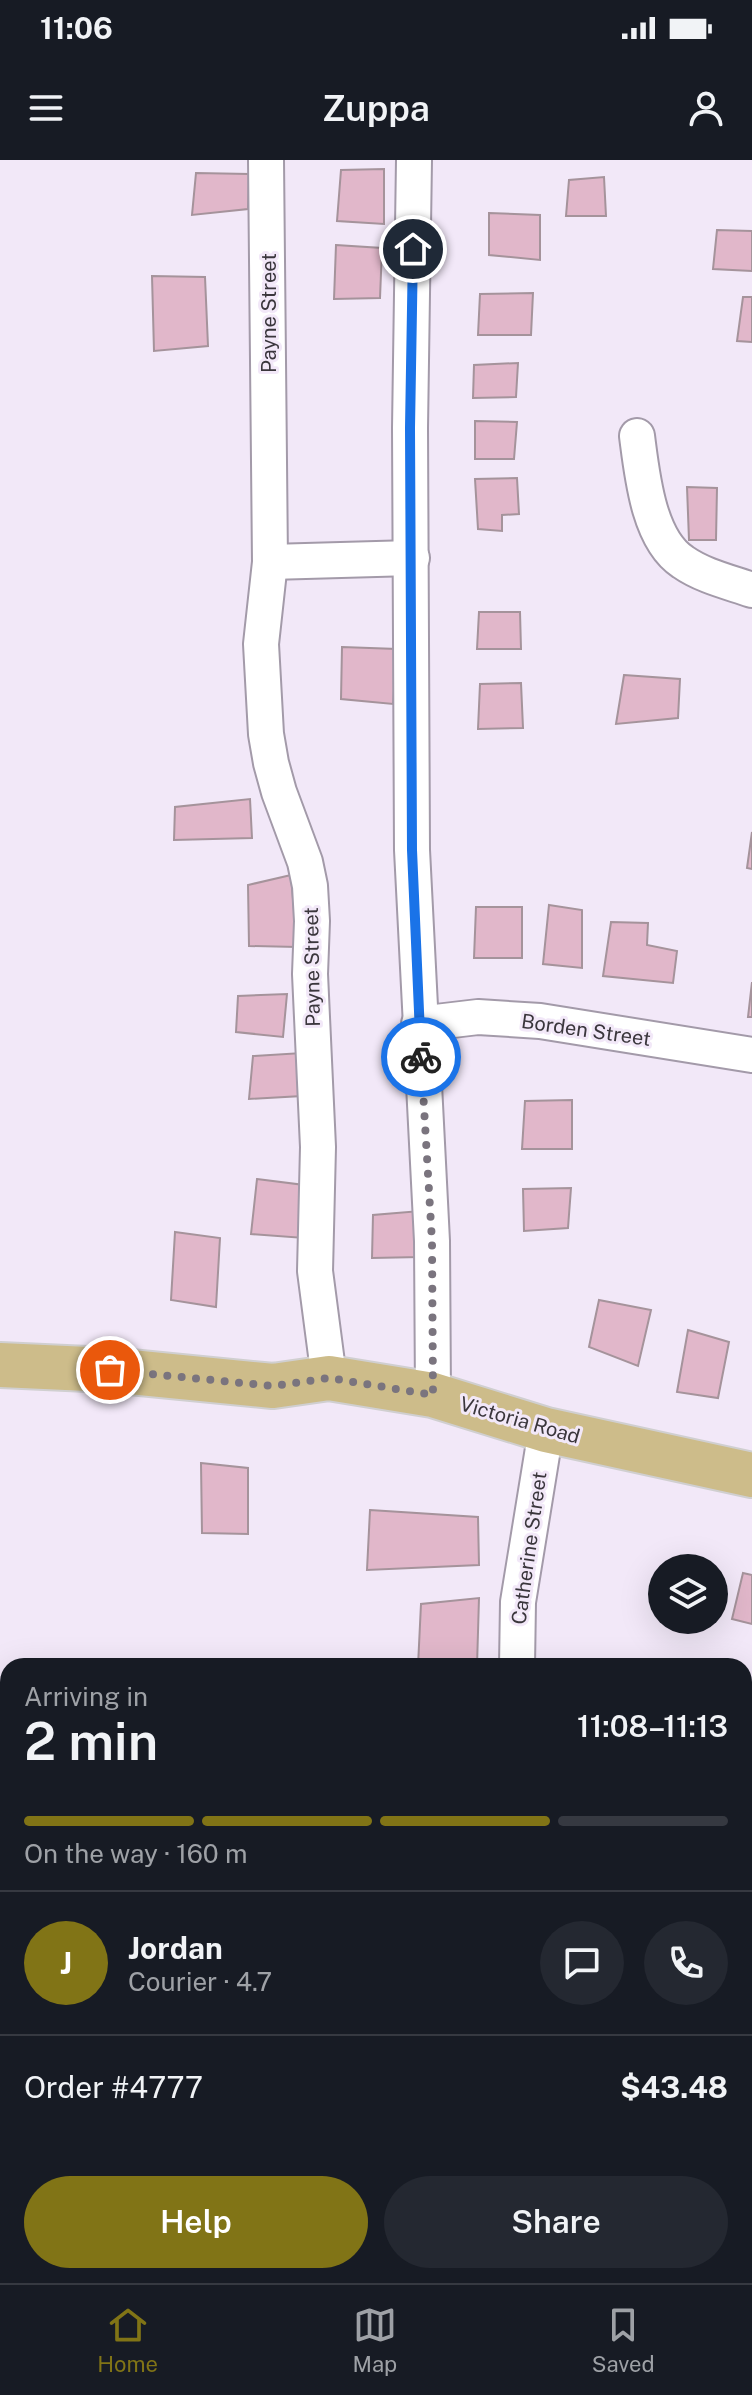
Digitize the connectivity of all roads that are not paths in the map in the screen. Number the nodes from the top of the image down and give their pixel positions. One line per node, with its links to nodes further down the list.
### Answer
1 (266, 160): 5 (street, Payne Street)
2 (414, 160): 4 (street)
3 (637, 436): 6 (street)
4 (412, 558): 5 (street); 7 (street)
5 (270, 562): 10 (street, Payne Street)
6 (752, 590)
7 (419, 1024): 8 (street, Borden Street); 11 (street)
8 (752, 1055)
9 (0, 1365): 10 (main road, Victoria Road)
10 (329, 1378): 11 (main road, Victoria Road)
11 (433, 1395): 12 (main road, Victoria Road)
12 (546, 1430): 13 (main road, Victoria Road); 14 (street, Catherine Street)
13 (752, 1475)
14 (517, 1658)

